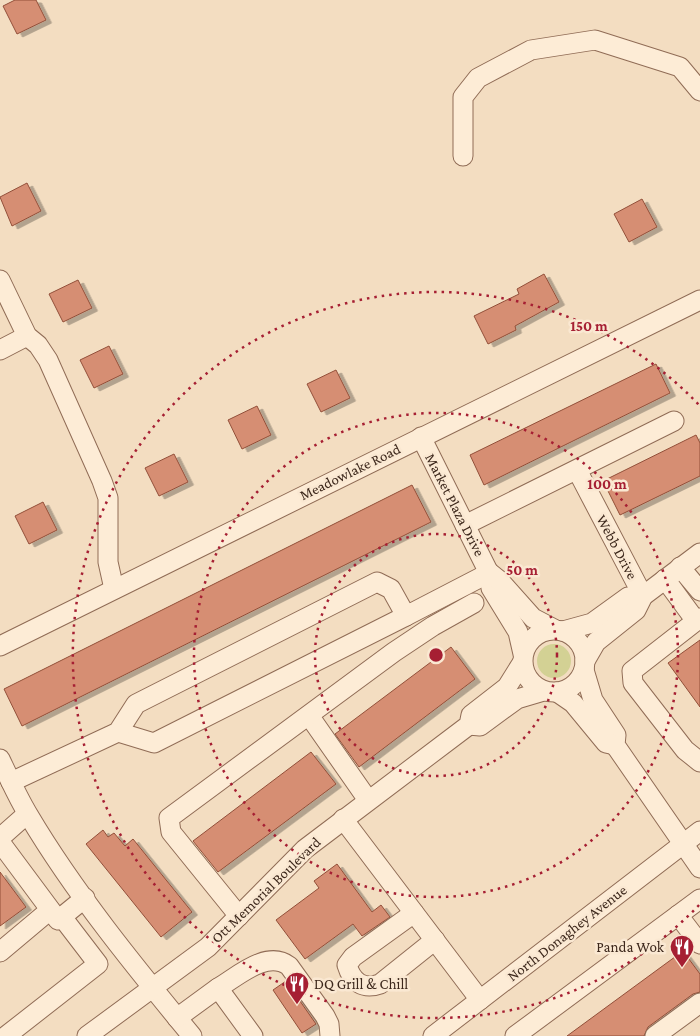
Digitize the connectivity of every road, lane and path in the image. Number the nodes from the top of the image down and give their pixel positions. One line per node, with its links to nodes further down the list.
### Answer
1 (700, 91): 2 (street)
2 (463, 156)
3 (0, 280): 5 (street)
4 (700, 300): 8 (street, Meadowlake Road)
5 (27, 336): 6 (street); 15 (street)
6 (0, 350)
7 (674, 421): 9 (street)
8 (421, 437): 10 (street, Market Plaza Drive); 15 (street, Meadowlake Road)
9 (576, 470): 10 (street); 17 (street, Webb Drive)
10 (465, 525): 13 (street, Market Plaza Drive)
11 (700, 553): 12 (street)
12 (680, 567): 14 (street); 16 (street)
13 (489, 573): 19 (street); 21 (street, Market Plaza Drive); 23 (street, Market Plaza Drive)
14 (665, 579): 17 (street); 20 (street)
15 (114, 589): 22 (street, Meadowlake Road)
16 (700, 591)
17 (643, 596): 21 (street); 24 (street)
18 (474, 604): 26 (street)
19 (406, 616): 28 (street); 28 (street)
20 (698, 619): 31 (street)
21 (558, 630): 23 (street); 24 (street)
22 (0, 646)
23 (523, 658): 25 (street); 27 (street, Ott Memorial Boulevard)
24 (584, 665): 25 (street); 29 (street)
25 (550, 691): 27 (street, Ott Memorial Boulevard); 29 (street)
26 (310, 716): 33 (street); 46 (street)
27 (469, 725): 33 (street, Ott Memorial Boulevard)
28 (118, 732): 32 (street)
29 (615, 745): 39 (street)
30 (0, 759): 32 (street)
31 (700, 762)
32 (11, 782): 34 (street)
33 (368, 800): 35 (street, Ott Memorial Boulevard)
34 (28, 814): 37 (street); 41 (street)
35 (344, 819): 44 (street); 46 (street, Ott Memorial Boulevard)
36 (700, 831): 39 (street, North Donaghey Avenue)
37 (0, 838)
38 (0, 842): 43 (street)
39 (682, 844): 40 (street); 52 (street, North Donaghey Avenue)
40 (700, 868)
41 (85, 898): 43 (street); 50 (street)
42 (700, 899): 45 (street)
43 (56, 913): 49 (street); 56 (street)
44 (414, 913): 47 (street); 47 (street)
45 (678, 915): 48 (street); 61 (street)
46 (239, 916): 50 (street, Ott Memorial Boulevard)
47 (435, 940): 52 (street)
48 (700, 944)
49 (0, 952)
50 (152, 988): 54 (street); 57 (street, Ott Memorial Boulevard)
51 (218, 988): 54 (street); 59 (street); 60 (street)
52 (480, 1000): 55 (street, North Donaghey Avenue)
53 (700, 1003): 62 (street)
54 (176, 1018): 58 (street)
55 (436, 1035)
56 (6, 1036)
57 (87, 1036)
58 (192, 1036)
59 (253, 1036)
60 (330, 1036)
61 (515, 1036)
62 (655, 1036)

